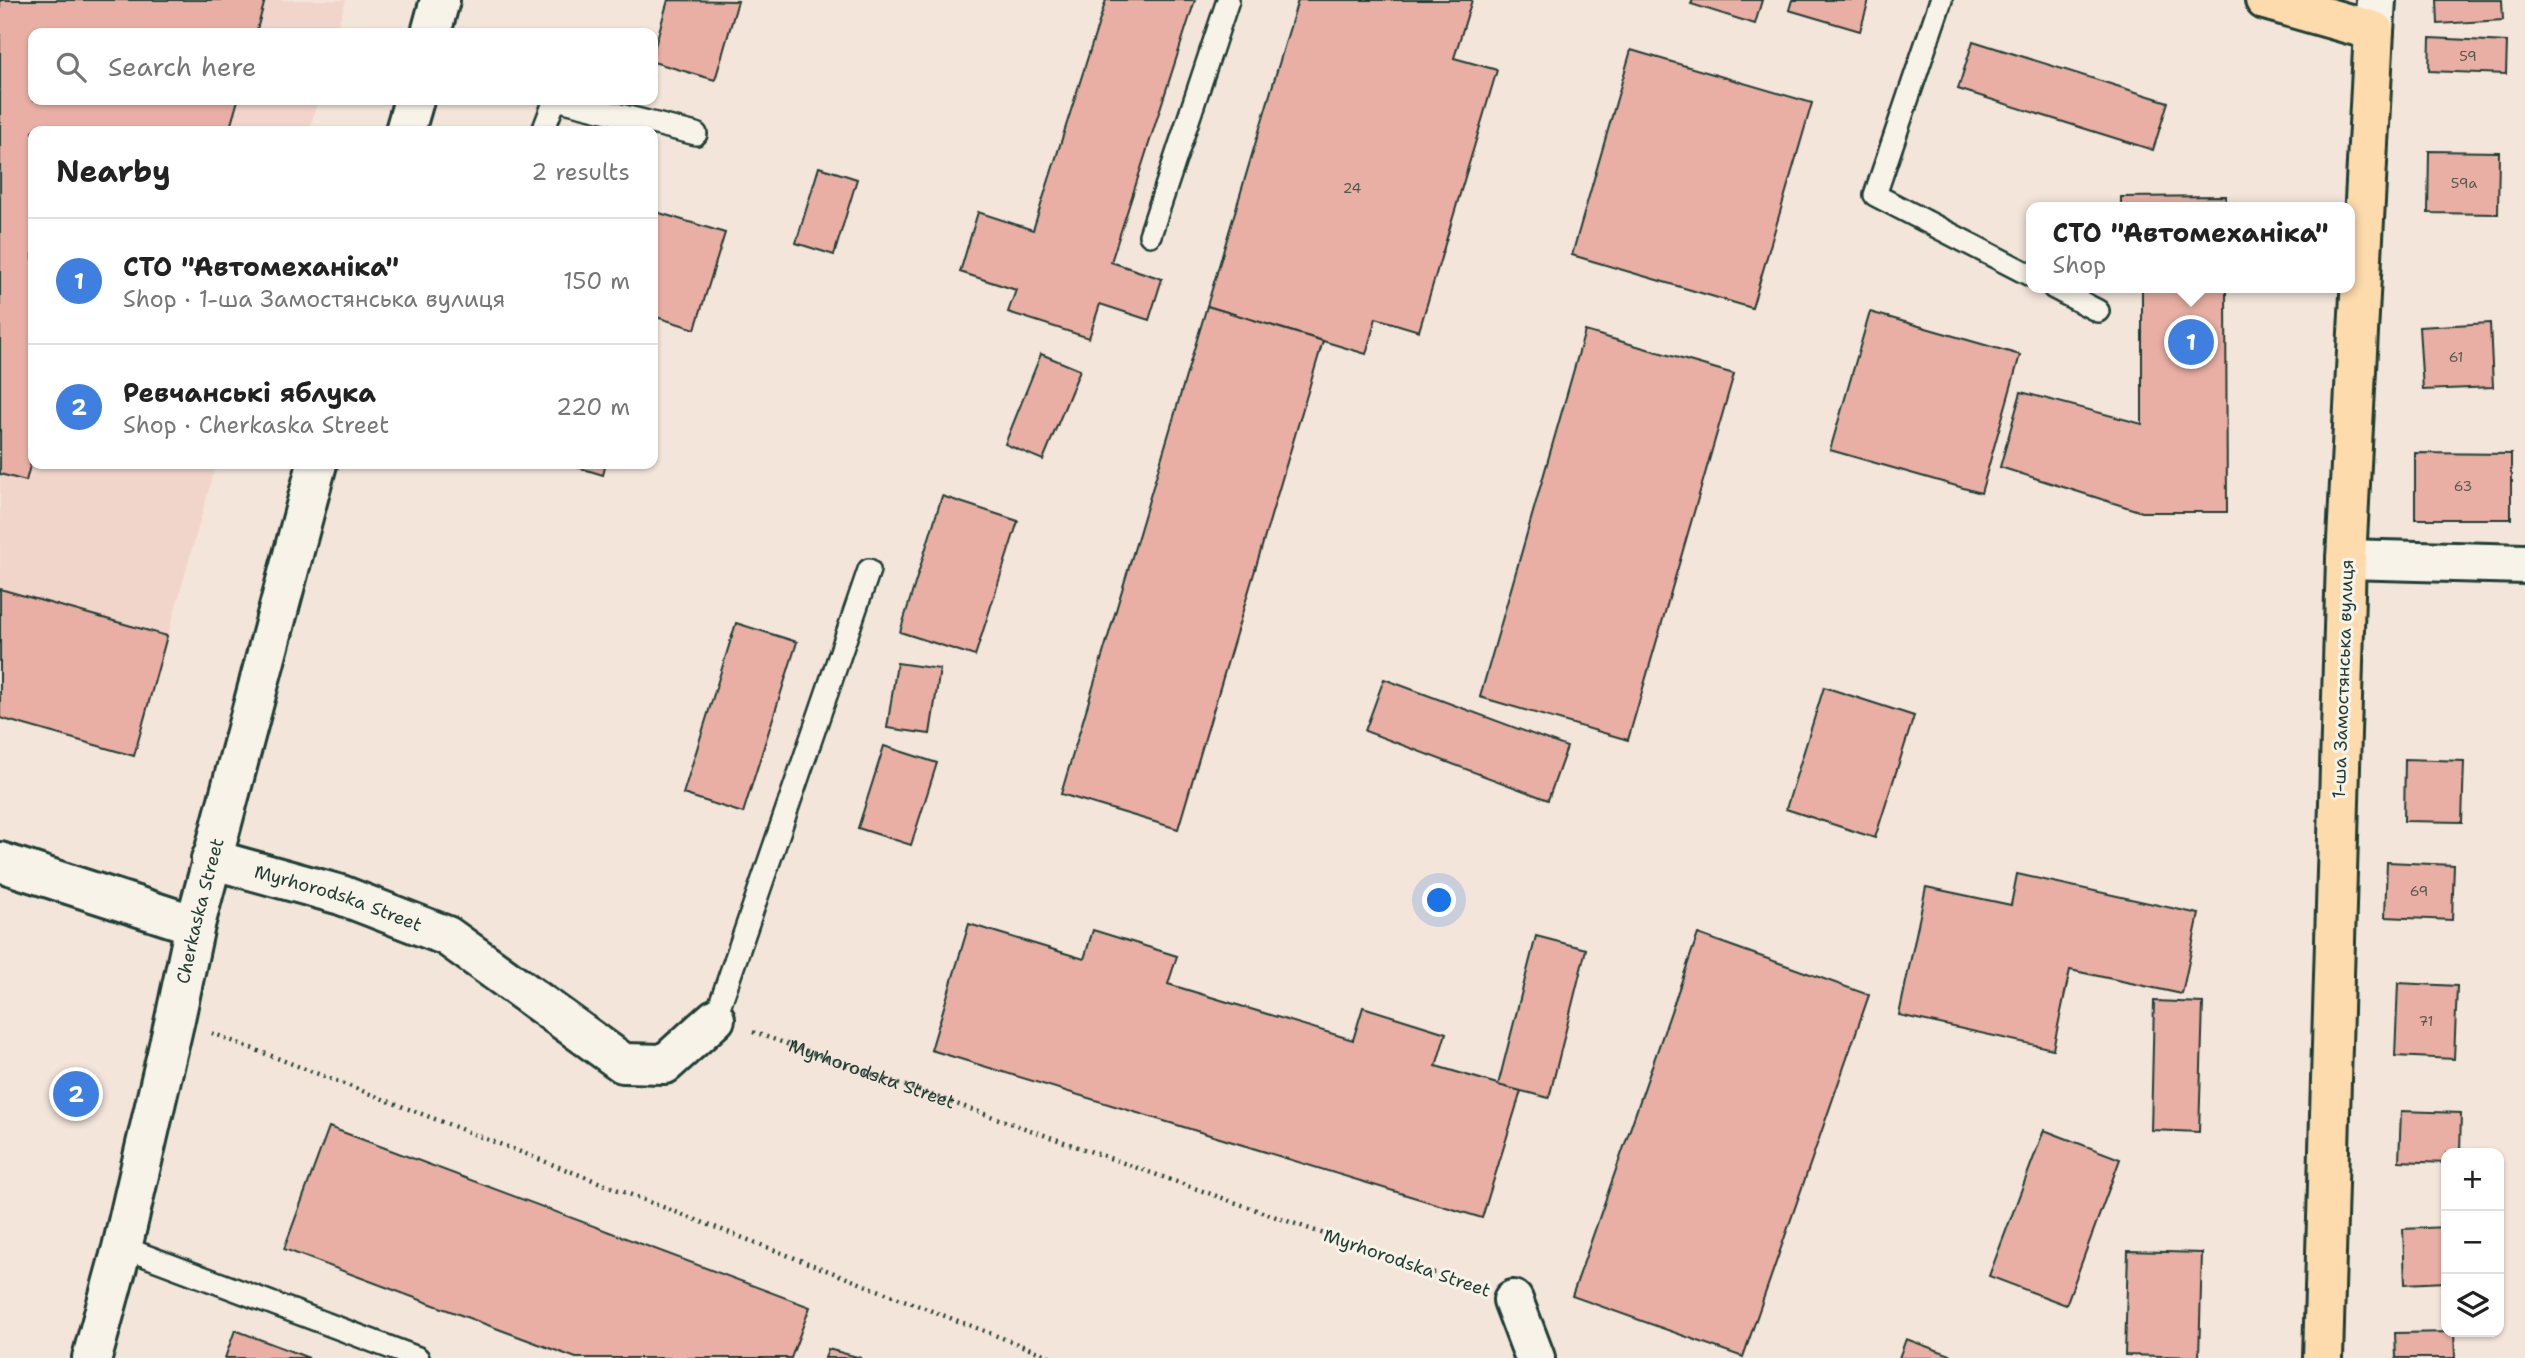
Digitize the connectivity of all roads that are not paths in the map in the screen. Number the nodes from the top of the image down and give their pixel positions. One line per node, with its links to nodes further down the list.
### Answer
1 (440, 0): 6 (street)
2 (1227, 0): 13 (lane)
3 (1941, 0): 14 (lane)
4 (2265, 0): 5 (main road)
5 (2375, 15): 18 (main road, 1-ша Замостянська вулиця)
6 (432, 28)
7 (413, 105): 10 (street)
8 (555, 105): 11 (lane)
9 (577, 105): 12 (lane)
10 (406, 126)
11 (545, 126)
12 (696, 134)
13 (1150, 235)
14 (2026, 273)
15 (2064, 293): 16 (lane)
16 (2098, 311)
17 (316, 469): 21 (street, Cherkaska Street)
18 (2346, 559): 19 (street); 30 (main road, 1-ша Замостянська вулиця)
19 (2525, 564)
20 (869, 570): 24 (lane)
21 (211, 859): 23 (street, Cherkaska Street); 24 (street, Myrhorodska Street)
22 (0, 862): 23 (street)
23 (194, 925): 25 (street, Cherkaska Street)
24 (715, 1019)
25 (122, 1247): 27 (street, Cherkaska Street); 28 (lane)
26 (1513, 1300): 29 (street, Myrhorodska Street)
27 (92, 1358)
28 (418, 1358)
29 (1535, 1358)
30 (2323, 1358)

